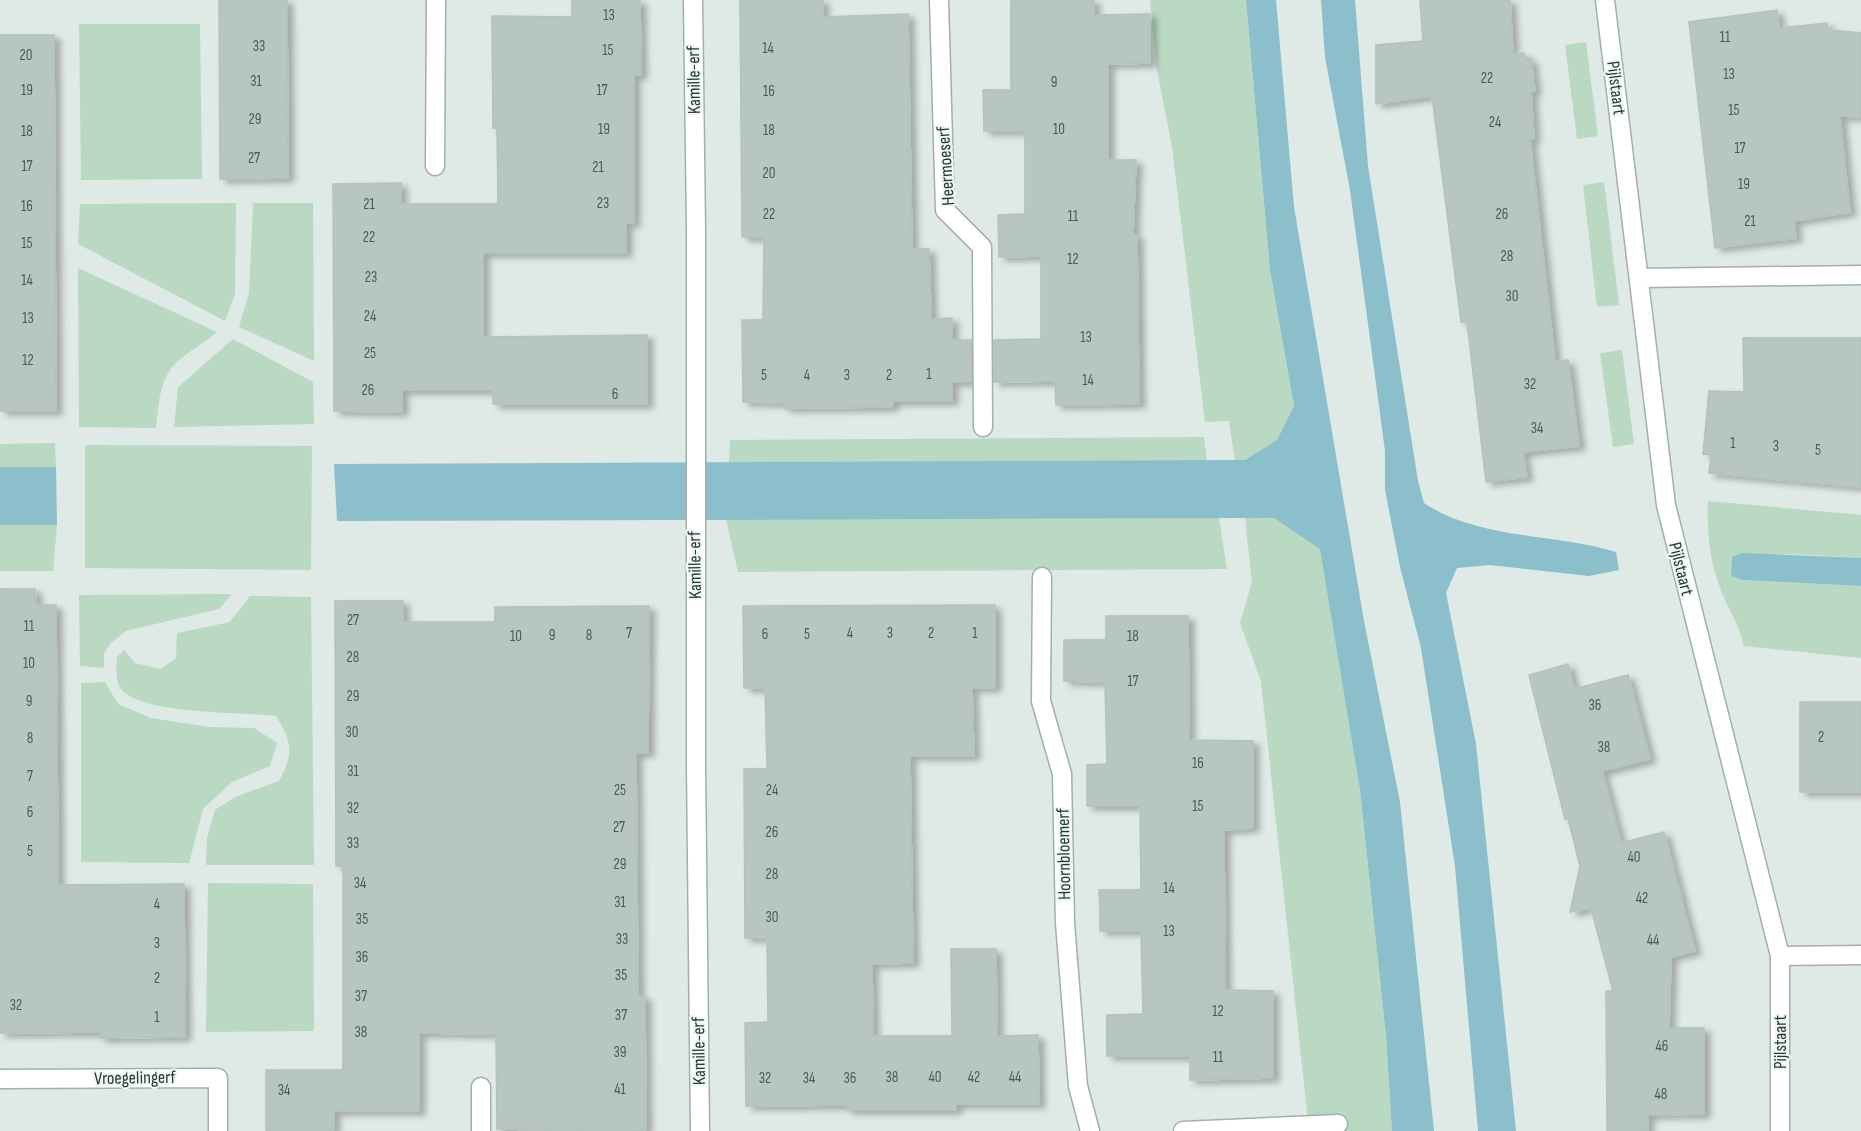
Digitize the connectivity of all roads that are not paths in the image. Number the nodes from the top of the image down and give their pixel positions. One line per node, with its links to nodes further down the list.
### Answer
1 (436, 0): 5 (street)
2 (693, 0): 17 (street, Kamille-erf)
3 (939, 0): 8 (street, Heermoeserf)
4 (1605, 0): 7 (street, Pijlstaart)
5 (435, 166)
6 (1861, 276): 7 (street)
7 (1640, 278): 11 (street, Pijlstaart)
8 (982, 427)
9 (1042, 577): 18 (street, Hoornbloemerf)
10 (1861, 955): 11 (street)
11 (1780, 956): 20 (street, Pijlstaart)
12 (0, 1079): 15 (street, Vroegelingerf)
13 (481, 1087): 16 (street)
14 (1338, 1124): 19 (street)
15 (218, 1131)
16 (481, 1131)
17 (700, 1131)
18 (1090, 1131)
19 (1183, 1131)
20 (1780, 1131)

